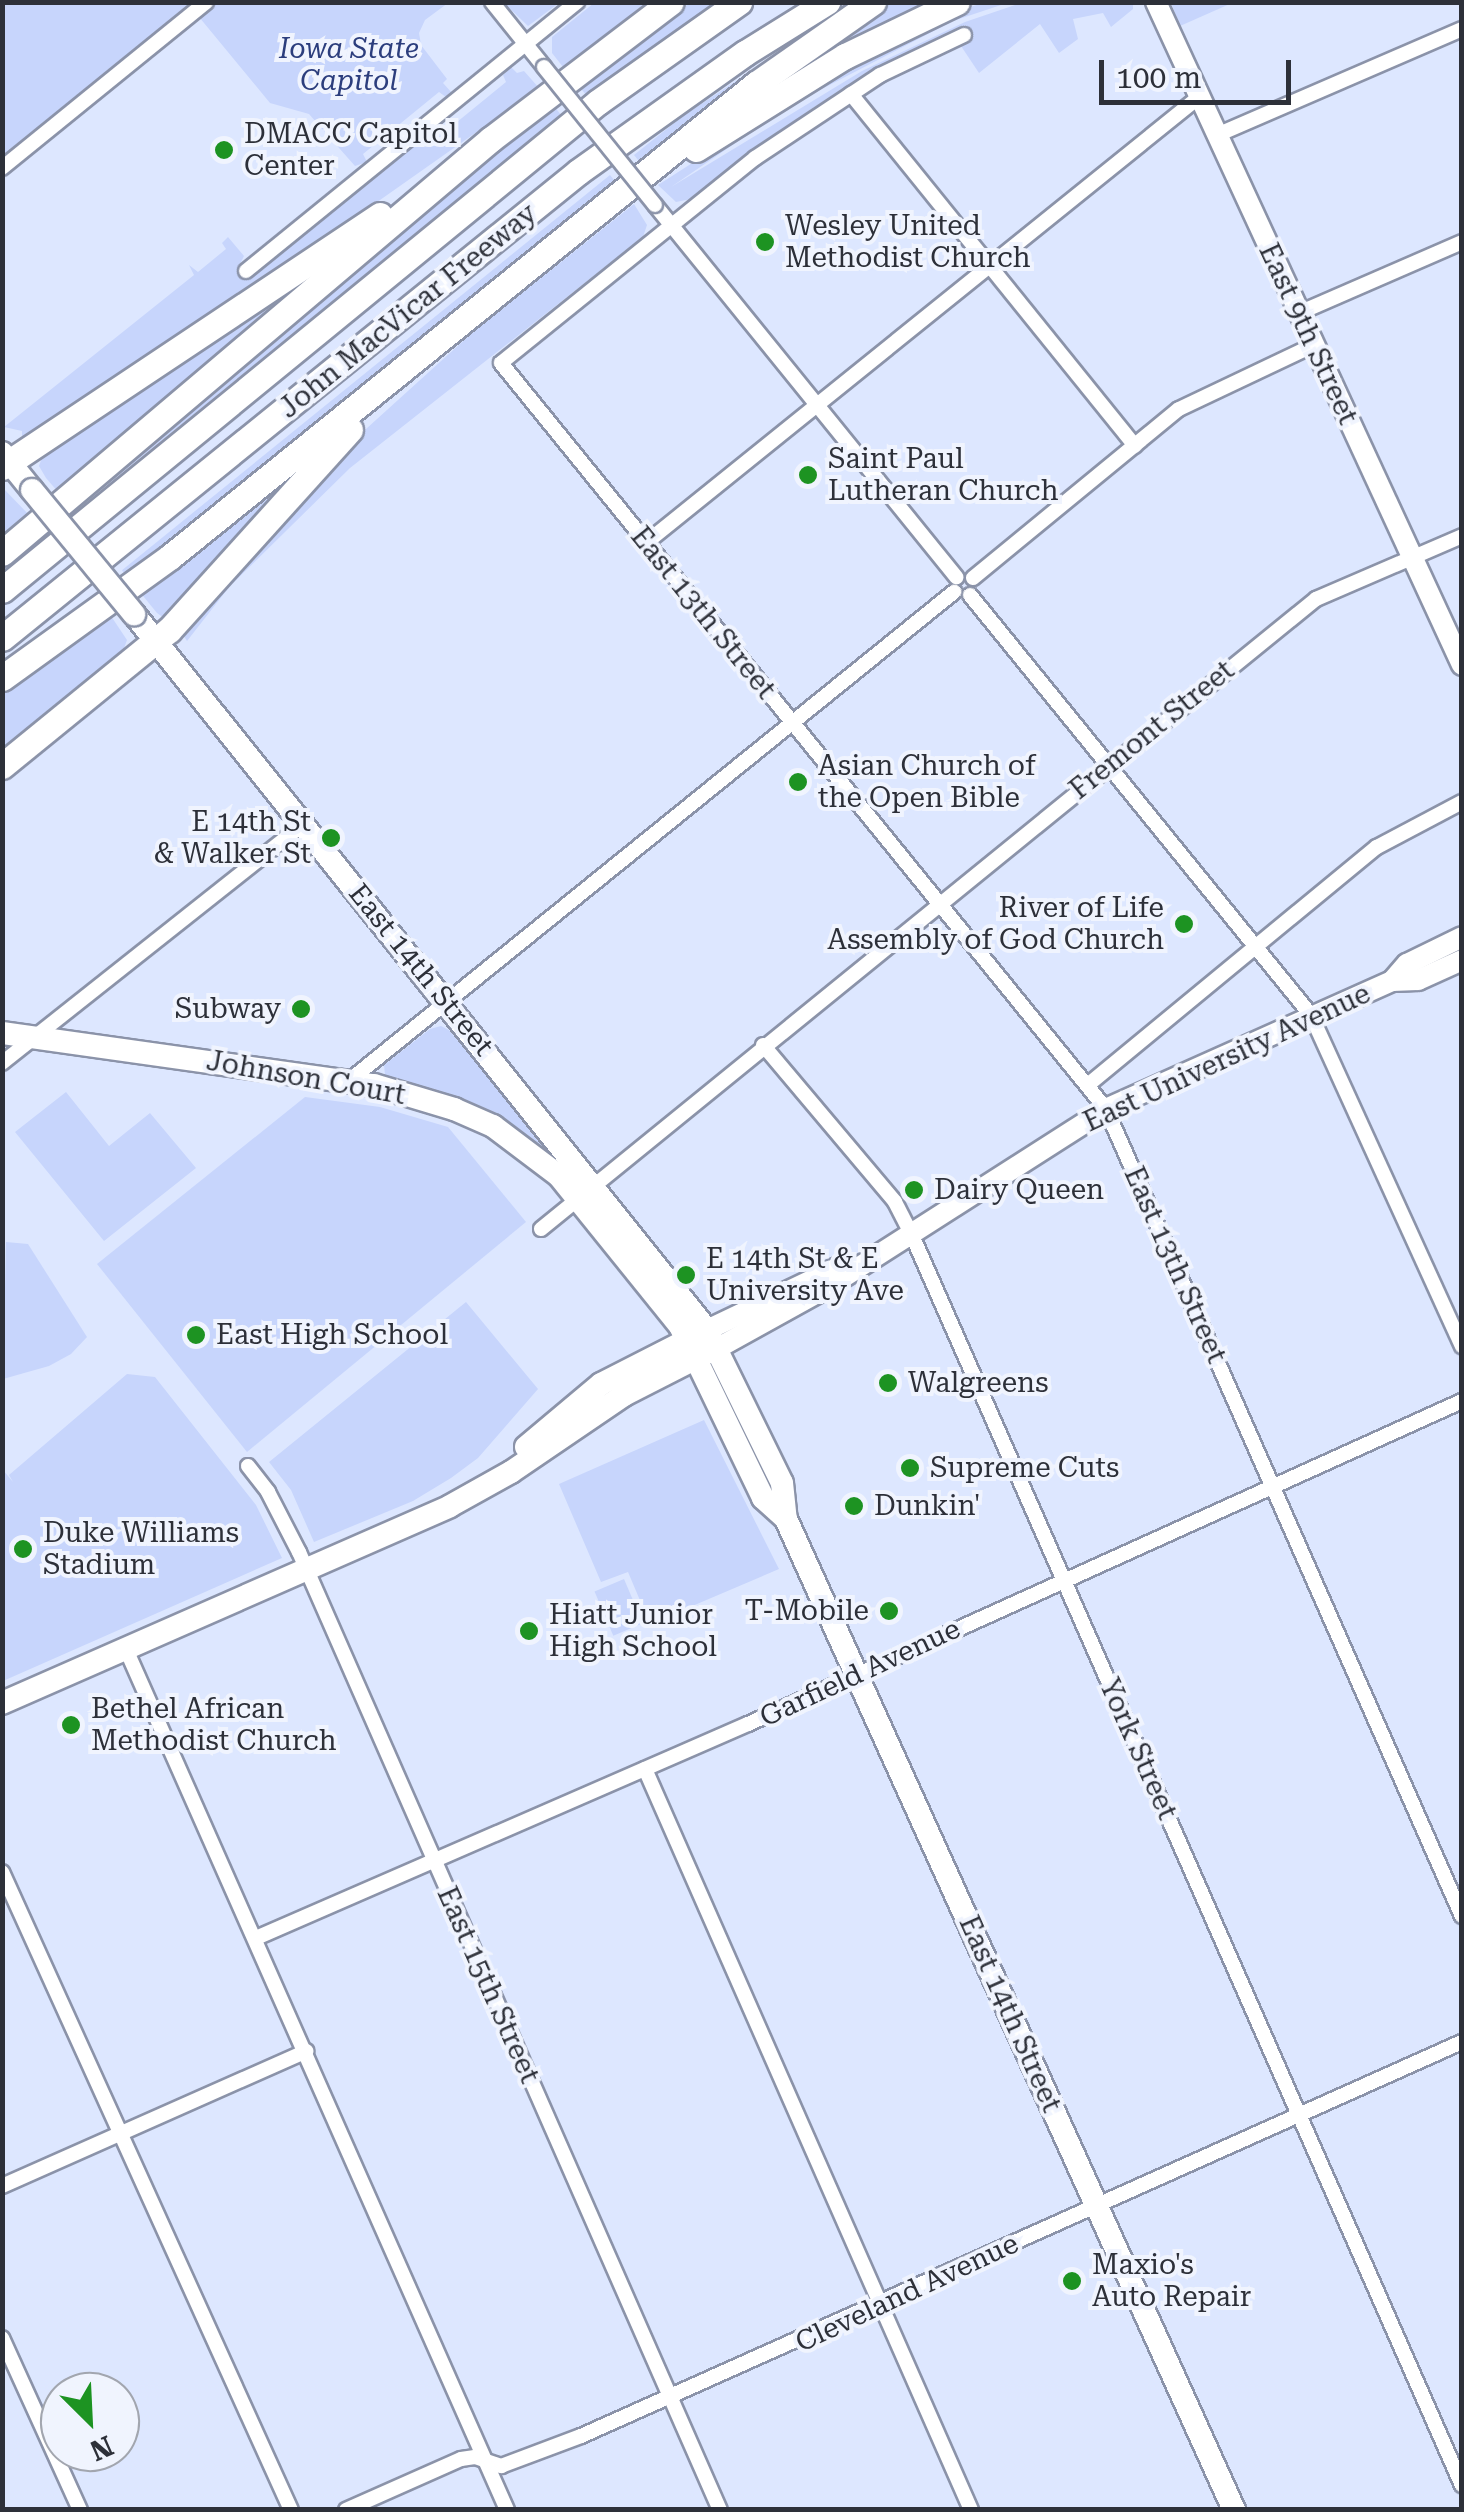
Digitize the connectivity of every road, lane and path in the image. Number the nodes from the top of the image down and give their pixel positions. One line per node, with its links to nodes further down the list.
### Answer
1 (206, 2): 17 (street)
2 (492, 2): 12 (street)
3 (577, 2): 12 (street)
4 (671, 2): 16 (highway)
5 (738, 2): 34 (highway, John MacVicar Freeway)
6 (827, 2): 35 (highway, John MacVicar Freeway)
7 (873, 2): 20 (highway)
8 (956, 2): 20 (highway)
9 (1156, 2): 14 (main road, East 9th Street)
10 (1462, 29): 15 (street)
11 (964, 35): 13 (street)
12 (526, 44): 18 (street, bridge); 22 (street)
13 (851, 94): 18 (street); 21 (street)
14 (1199, 97): 15 (main road, East 9th Street); 21 (street)
15 (1217, 135): 23 (main road, East 9th Street)
16 (491, 139): 28 (highway); 31 (highway)
17 (2, 168)
18 (672, 226): 26 (street); 30 (street, East 13th Street)
19 (1462, 242): 23 (street)
20 (555, 244): 24 (highway)
21 (990, 266): 26 (street); 27 (street)
22 (246, 271)
23 (1299, 314): 25 (main road, East 9th Street)
24 (461, 322): 36 (highway); 38 (highway)
25 (1314, 345): 27 (street); 32 (main road, East 9th Street)
26 (817, 404): 30 (street); 33 (street)
27 (1135, 446): 33 (street)
28 (5, 461): 36 (main road, East 14th Street, bridge)
29 (1462, 536): 32 (street, Fremont Street)
30 (647, 542): 39 (street, East 13th Street)
31 (2, 554)
32 (1412, 558): 37 (main road, East 9th Street); 40 (street, Fremont Street)
33 (961, 582): 39 (street); 40 (street)
34 (2, 590)
35 (2, 638)
36 (156, 641): 41 (highway); 43 (main road, East 14th Street)
37 (1462, 664)
38 (2, 678)
39 (793, 724): 44 (street, East 13th Street); 49 (street)
40 (1109, 764): 44 (street, Fremont Street); 46 (street)
41 (2, 766)
42 (1462, 802): 46 (street)
43 (302, 824): 49 (main road, East 14th Street); 52 (street)
44 (940, 901): 53 (street, Fremont Street); 56 (street, East 13th Street)
45 (1462, 937): 48 (main road, East University Avenue)
46 (1255, 945): 50 (street); 56 (street)
47 (1462, 960): 48 (main road, East University Avenue)
48 (1392, 980): 50 (main road, East University Avenue)
49 (450, 1004): 55 (street); 58 (main road, East 14th Street)
50 (1311, 1015): 57 (main road, East University Avenue); 62 (street)
51 (2, 1033): 52 (main road, Johnson Court)
52 (33, 1038): 54 (street); 55 (main road, Johnson Court)
53 (763, 1044): 58 (street, Fremont Street); 60 (street, York Street)
54 (2, 1063)
55 (350, 1080): 58 (main road, Johnson Court)
56 (1089, 1084): 57 (street, East 13th Street)
57 (1106, 1109): 60 (main road, East University Avenue); 65 (street, East 13th Street)
58 (587, 1192): 59 (street, Fremont Street); 61 (main road, East 14th Street)
59 (541, 1229)
60 (911, 1233): 61 (main road, East University Avenue); 67 (street, York Street)
61 (701, 1344): 66 (main road, East University Avenue); 69 (main road, East 14th Street)
62 (1462, 1346)
63 (1462, 1401): 65 (street, Garfield Avenue)
64 (248, 1466): 66 (street, East 15th Street)
65 (1273, 1487): 67 (street, Garfield Avenue); 74 (street, East 13th Street)
66 (307, 1570): 68 (main road, East University Avenue); 72 (street, East 15th Street)
67 (1065, 1581): 69 (street, Garfield Avenue); 78 (street, York Street)
68 (125, 1647): 70 (main road, East University Avenue); 75 (street)
69 (857, 1674): 71 (street, Garfield Avenue); 81 (main road, East 14th Street)
70 (2, 1702)
71 (644, 1769): 72 (street, Garfield Avenue); 82 (street)
72 (434, 1862): 75 (street, Garfield Avenue); 84 (street, East 15th Street)
73 (2, 1872): 79 (street)
74 (1462, 1916)
75 (256, 1938): 77 (street)
76 (1462, 2042): 78 (street, Cleveland Avenue)
77 (306, 2051): 79 (street); 85 (street)
78 (1298, 2114): 81 (street, Cleveland Avenue); 86 (street, York Street)
79 (122, 2133): 80 (street); 88 (street)
80 (2, 2186)
81 (1096, 2204): 82 (street, Cleveland Avenue); 93 (main road, East 14th Street)
82 (882, 2305): 84 (street, Cleveland Avenue); 92 (street)
83 (2, 2338): 87 (street)
84 (670, 2398): 85 (street, Cleveland Avenue); 91 (street, East 15th Street)
85 (486, 2462): 89 (street, Cleveland Avenue); 90 (street)
86 (1462, 2485)
87 (80, 2510)
88 (291, 2510)
89 (346, 2510)
90 (508, 2510)
91 (720, 2510)
92 (970, 2510)
93 (1234, 2510)

